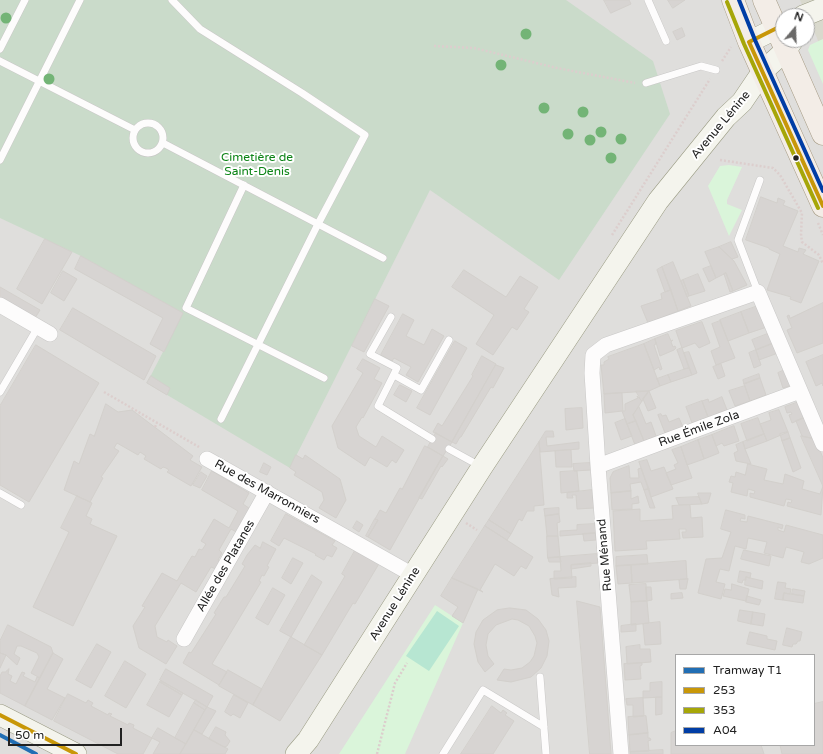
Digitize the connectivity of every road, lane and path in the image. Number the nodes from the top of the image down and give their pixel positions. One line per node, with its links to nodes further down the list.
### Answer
1 (24, 0): 14 (lane)
2 (80, 0): 18 (lane)
3 (172, 0): 28 (lane)
4 (648, 0): 9 (lane)
5 (732, 0): 10 (main road)
6 (764, 0): 7 (main road)
7 (775, 20)
8 (775, 38): 10 (main road)
9 (666, 41)
10 (749, 42): 17 (main road)
11 (434, 46): 19 (path)
12 (777, 48): 17 (main road, Avenue Lénine)
13 (789, 48): 21 (main road)
14 (0, 49)
15 (0, 61): 18 (lane)
16 (716, 70): 19 (lane)
17 (763, 71): 27 (main road); 50 (main road, Avenue Lénine)
18 (39, 81): 20 (lane); 23 (lane)
19 (646, 83)
20 (135, 130): 22 (lane); 22 (lane)
21 (823, 134)
22 (163, 143): 26 (lane)
23 (0, 160)
24 (720, 160): 30 (path)
25 (760, 180): 31 (lane)
26 (244, 185): 28 (lane); 36 (lane)
27 (823, 206)
28 (318, 224): 29 (lane); 36 (lane)
29 (383, 258)
30 (823, 264)
31 (758, 292): 39 (street); 49 (street, Rue Ménand)
32 (0, 305): 34 (street)
33 (391, 317): 37 (lane)
34 (44, 330): 40 (lane)
35 (449, 340): 37 (lane)
36 (259, 345): 38 (lane); 42 (lane)
37 (394, 375): 45 (lane)
38 (324, 378)
39 (800, 391): 46 (street); 49 (street, Rue Émile Zola)
40 (0, 392)
41 (104, 392): 43 (path, Rue des Marronniers)
42 (221, 419)
43 (157, 423): 44 (path); 48 (path, Rue des Marronniers)
44 (155, 427)
45 (432, 439)
46 (823, 444)
47 (449, 449): 50 (lane)
48 (207, 459): 51 (street, Rue des Marronniers)
49 (598, 466): 67 (street, Rue Ménand)
50 (482, 467): 56 (main road, Avenue Lénine)
51 (267, 492): 56 (street, Rue des Marronniers); 57 (street, Allée des Platanes)
52 (0, 493): 53 (lane)
53 (21, 505)
54 (466, 522): 55 (path)
55 (477, 530)
56 (413, 575): 62 (main road, Avenue Lénine)
57 (184, 639)
58 (407, 663): 64 (path)
59 (540, 676): 61 (lane)
60 (0, 714): 63 (main road)
61 (544, 727): 65 (lane); 66 (lane)
62 (302, 749)
63 (76, 754)
64 (378, 754)
65 (443, 754)
66 (546, 754)
67 (621, 754)

